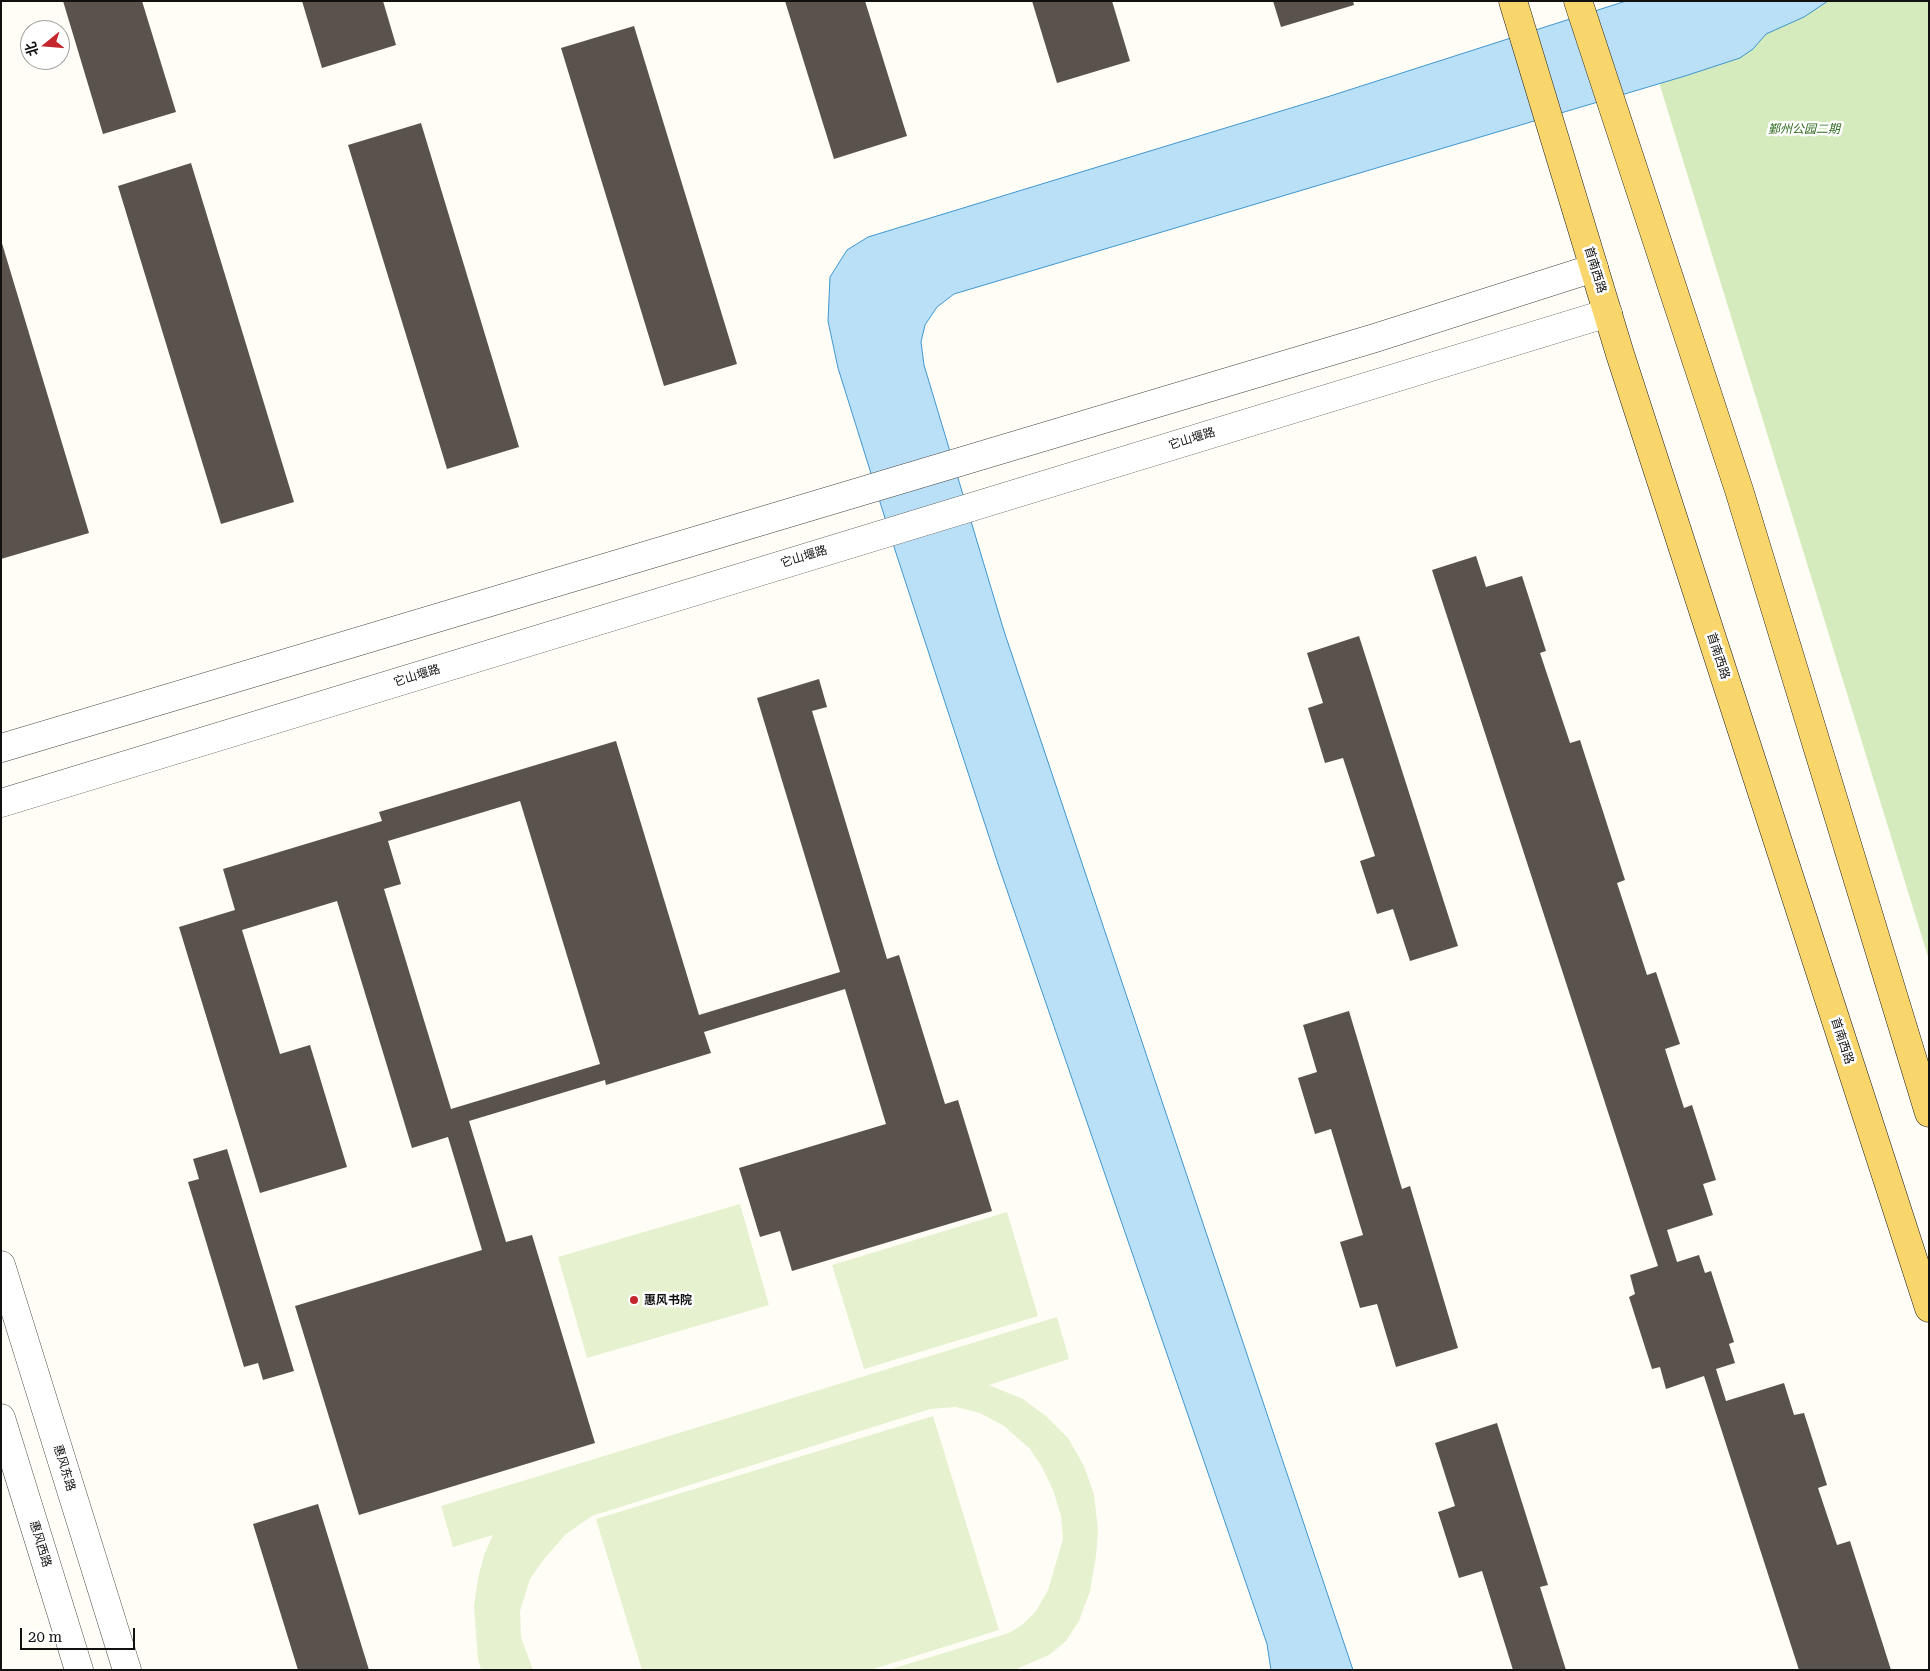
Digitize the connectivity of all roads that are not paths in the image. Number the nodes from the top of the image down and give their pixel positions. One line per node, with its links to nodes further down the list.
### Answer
1 (1513, 1): 3 (main road, 首南西路)
2 (1578, 1): 7 (main road)
3 (1594, 268): 4 (main road, 首南西路); 5 (street)
4 (1608, 313): 6 (street, 它山堰路); 9 (main road, 首南西路)
5 (1, 748)
6 (1, 803)
7 (1929, 1113)
8 (1, 1265): 12 (street, 惠风东路)
9 (1929, 1308)
10 (1, 1418): 11 (street, 惠风西路)
11 (79, 1670)
12 (127, 1670)

